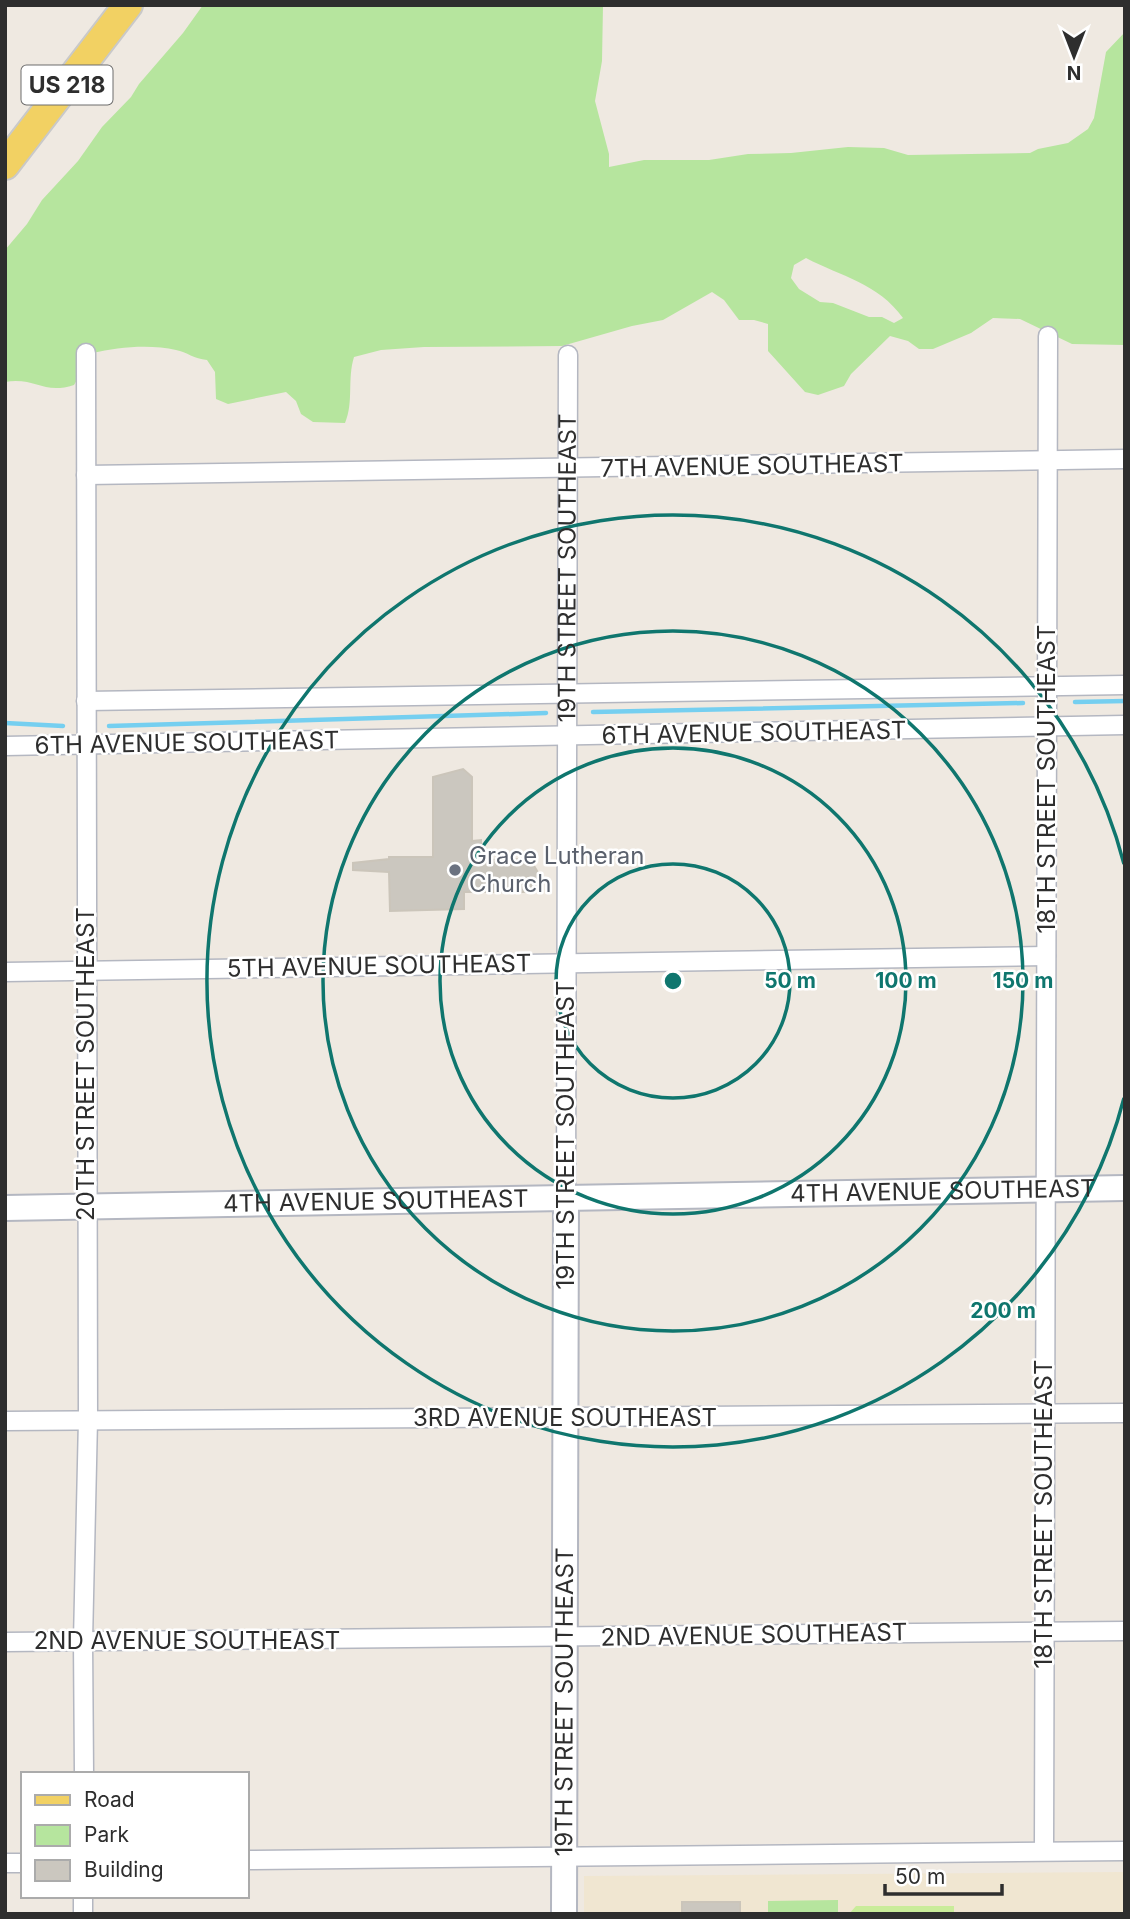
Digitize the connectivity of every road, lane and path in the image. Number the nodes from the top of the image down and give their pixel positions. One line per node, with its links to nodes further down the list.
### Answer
1 (128, 5): 2 (main road, US 218)
2 (5, 165)
3 (1048, 336): 7 (street, 18TH STREET SOUTHEAST)
4 (86, 353): 9 (street, 20TH STREET SOUTHEAST)
5 (568, 355): 8 (street, 19TH STREET SOUTHEAST)
6 (1125, 460): 7 (street, 7TH AVENUE SOUTHEAST)
7 (1049, 461): 8 (street, 7TH AVENUE SOUTHEAST); 11 (street, 18TH STREET SOUTHEAST)
8 (567, 469): 9 (street, 7TH AVENUE SOUTHEAST); 12 (street, 19TH STREET SOUTHEAST)
9 (86, 475): 13 (street, 20TH STREET SOUTHEAST)
10 (1125, 685): 11 (street, 6TH AVENUE SOUTHEAST)
11 (1048, 686): 12 (street, 6TH AVENUE SOUTHEAST); 15 (street, 18TH STREET SOUTHEAST)
12 (567, 692): 13 (street, 6TH AVENUE SOUTHEAST); 16 (street, 19TH STREET SOUTHEAST)
13 (86, 701): 17 (street, 20TH STREET SOUTHEAST)
14 (1125, 725): 15 (street, 6TH AVENUE SOUTHEAST)
15 (1048, 727): 16 (street, 6TH AVENUE SOUTHEAST); 19 (street, 18TH STREET SOUTHEAST)
16 (567, 737): 17 (street, 6TH AVENUE SOUTHEAST); 20 (street, 19TH STREET SOUTHEAST)
17 (86, 745): 18 (street, 6TH AVENUE SOUTHEAST); 21 (street, 20TH STREET SOUTHEAST)
18 (5, 746)
19 (1046, 956): 20 (street, 5TH AVENUE SOUTHEAST); 24 (street, 18TH STREET SOUTHEAST)
20 (567, 963): 21 (street, 5TH AVENUE SOUTHEAST); 25 (street, 19TH STREET SOUTHEAST)
21 (86, 971): 22 (street, 5TH AVENUE SOUTHEAST); 26 (street, 20TH STREET SOUTHEAST)
22 (5, 972)
23 (1125, 1188): 24 (street, 4TH AVENUE SOUTHEAST)
24 (1045, 1190): 25 (street, 4TH AVENUE SOUTHEAST); 29 (street, 18TH STREET SOUTHEAST)
25 (566, 1198): 26 (street, 4TH AVENUE SOUTHEAST); 30 (street, 19TH STREET SOUTHEAST)
26 (86, 1207): 27 (street, 4TH AVENUE SOUTHEAST); 31 (street, 20TH STREET SOUTHEAST)
27 (5, 1208)
28 (1125, 1413): 29 (street, 3RD AVENUE SOUTHEAST)
29 (1044, 1414): 30 (street, 3RD AVENUE SOUTHEAST); 34 (street, 18TH STREET SOUTHEAST)
30 (566, 1418): 31 (street, 3RD AVENUE SOUTHEAST); 35 (street, 19TH STREET SOUTHEAST)
31 (88, 1419): 32 (street, 3RD AVENUE SOUTHEAST); 36 (street, 20TH STREET SOUTHEAST)
32 (5, 1421)
33 (1125, 1631): 34 (street, 2ND AVENUE SOUTHEAST)
34 (1044, 1632): 35 (street, 2ND AVENUE SOUTHEAST); 39 (street, 18TH STREET SOUTHEAST)
35 (565, 1638): 36 (street, 2ND AVENUE SOUTHEAST); 41 (street, 19TH STREET SOUTHEAST)
36 (83, 1641): 37 (street, 2ND AVENUE SOUTHEAST); 38 (street, 20TH STREET SOUTHEAST)
37 (5, 1643)
38 (83, 1772)
39 (1044, 1851): 40 (street); 41 (street)
40 (1125, 1851)
41 (564, 1856): 42 (street); 43 (street, 19TH STREET SOUTHEAST)
42 (248, 1860)
43 (564, 1914)

